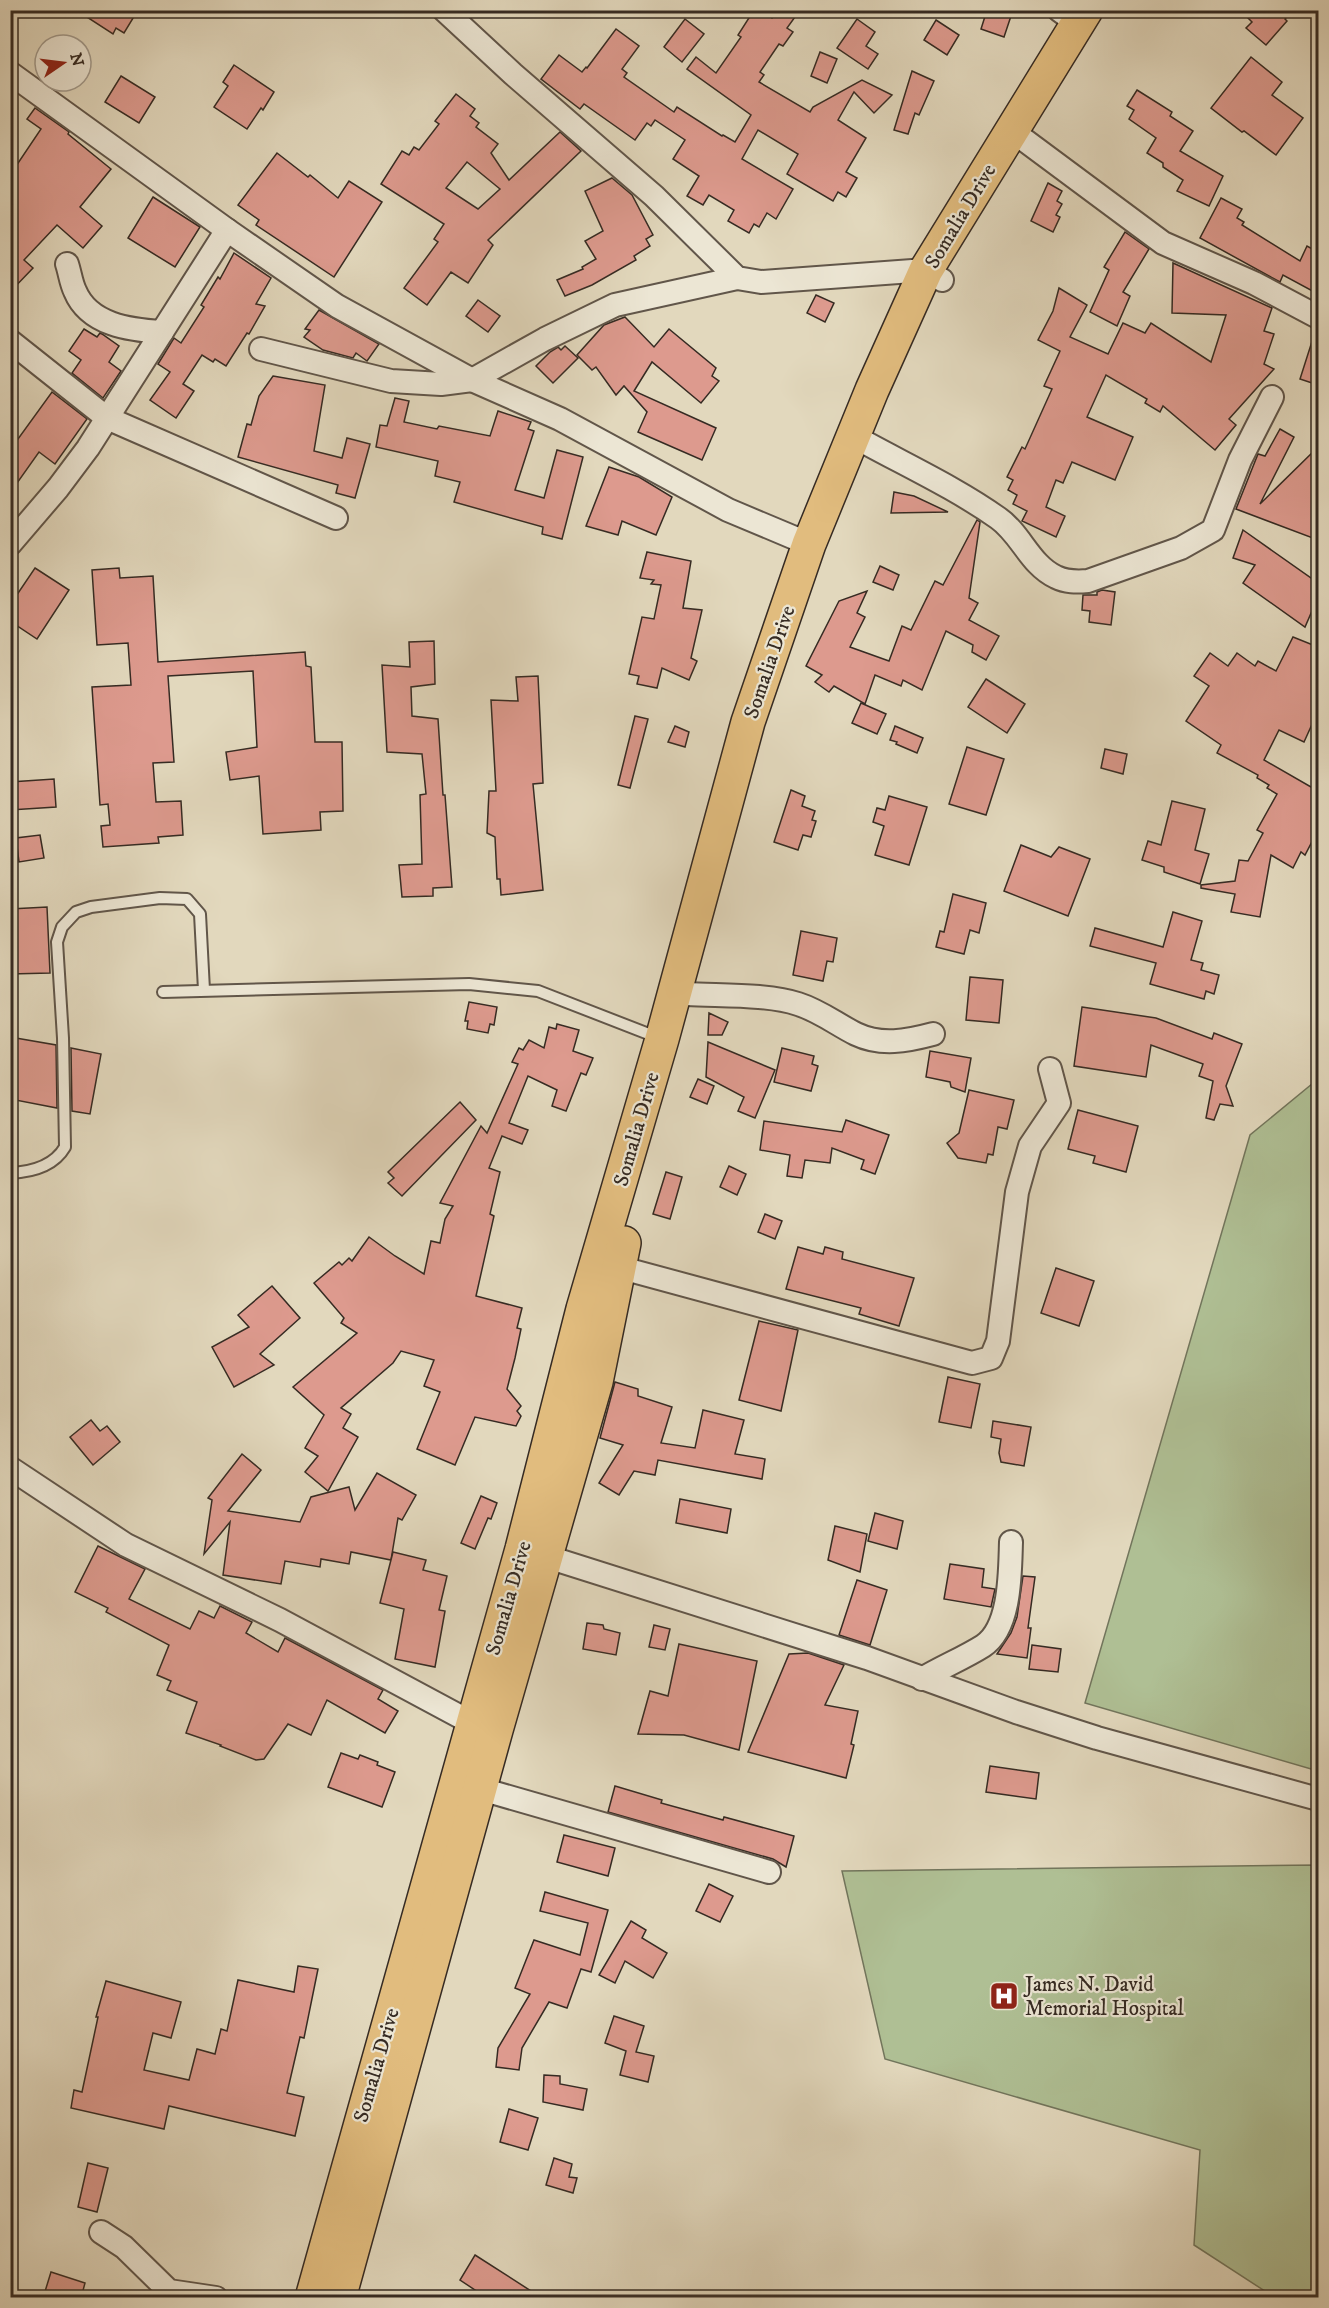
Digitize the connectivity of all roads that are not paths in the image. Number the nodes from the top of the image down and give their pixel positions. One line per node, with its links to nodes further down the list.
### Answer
1 (444, 10): 8 (street)
2 (1082, 14): 4 (main road, Somalia Drive); 7 (main road, Somalia Drive)
3 (10, 72): 5 (street)
4 (1023, 140): 7 (main road, Somalia Drive); 9 (street)
5 (227, 230): 10 (street); 13 (street)
6 (67, 264): 10 (street)
7 (934, 275): 8 (street); 16 (main road, Somalia Drive); 19 (main road, Somalia Drive)
8 (737, 278): 13 (street)
9 (1318, 317)
10 (162, 332): 15 (street)
11 (10, 342): 15 (street)
12 (261, 349): 13 (street)
13 (472, 380): 19 (street)
14 (1272, 397): 16 (street)
15 (107, 418): 17 (street); 18 (street)
16 (866, 443): 22 (main road, Somalia Drive)
17 (336, 518)
18 (10, 544)
19 (809, 544): 24 (main road, Somalia Drive)
20 (204, 990): 21 (lane); 24 (lane); 26 (lane)
21 (163, 992)
22 (687, 994): 23 (street); 27 (main road, Somalia Drive)
23 (933, 1034)
24 (662, 1039): 30 (main road, Somalia Drive)
25 (1050, 1070): 27 (street)
26 (10, 1173)
27 (618, 1267): 30 (main road, Somalia Drive)
28 (10, 1468): 32 (street)
29 (1011, 1542): 31 (street)
30 (534, 1552): 31 (street); 32 (main road, Somalia Drive); 33 (main road, Somalia Drive)
31 (922, 1679): 34 (street)
32 (472, 1723): 38 (main road, Somalia Drive)
33 (481, 1789): 35 (street); 39 (main road, Somalia Drive)
34 (1318, 1799)
35 (769, 1872)
36 (101, 2232): 37 (street)
37 (216, 2298)
38 (312, 2298)
39 (339, 2298)

